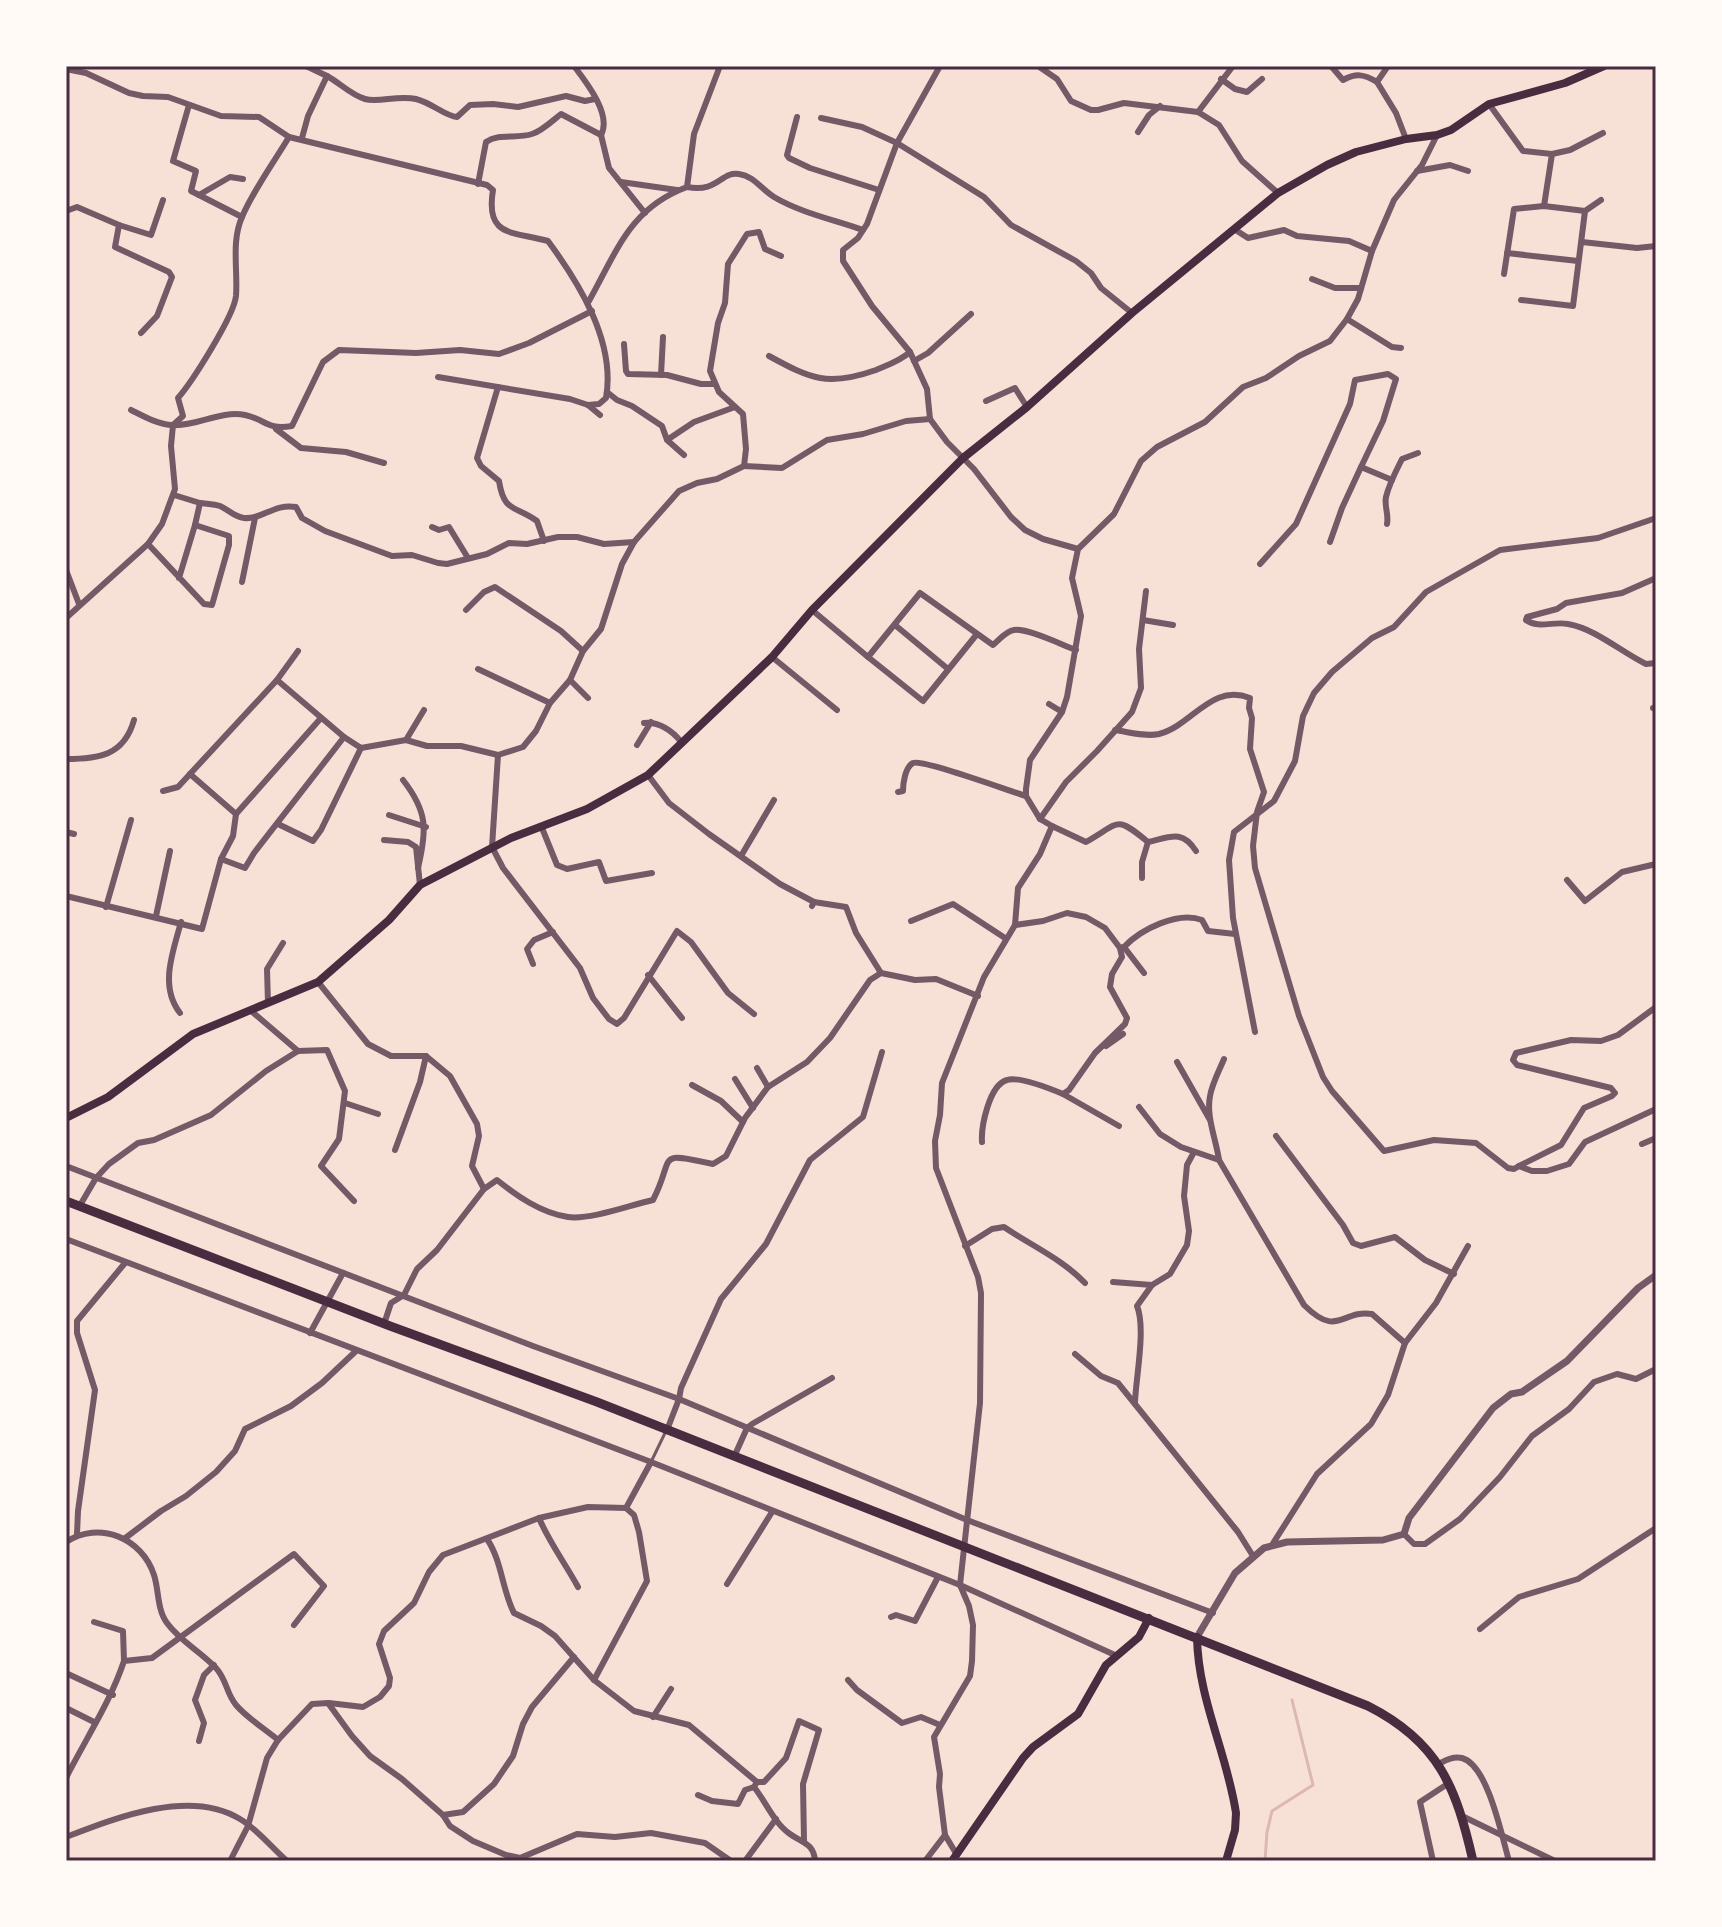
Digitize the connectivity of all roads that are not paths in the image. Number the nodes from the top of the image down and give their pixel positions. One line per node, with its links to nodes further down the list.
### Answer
1 (306, 66): 11 (street)
2 (574, 66): 15 (street)
3 (720, 66): 36 (street)
4 (940, 66): 29 (street)
5 (1038, 66): 18 (street)
6 (1233, 66): 12 (street)
7 (1331, 66): 14 (street)
8 (1388, 66): 14 (street)
9 (1604, 66): 16 (main road)
10 (66, 68): 17 (street)
11 (327, 76): 15 (street); 27 (street)
12 (1221, 79): 13 (street); 19 (street)
13 (1262, 79)
14 (1377, 82): 28 (street)
15 (595, 99): 24 (street)
16 (1489, 104): 25 (main road); 30 (street)
17 (189, 105): 26 (street); 40 (street)
18 (1160, 106): 19 (street); 22 (street)
19 (1198, 112): 39 (street)
20 (797, 117): 37 (street)
21 (821, 118): 29 (street)
22 (1138, 132)
23 (1603, 133): 30 (street)
24 (601, 135): 34 (street); 35 (street)
25 (1437, 135): 28 (main road); 31 (street)
26 (289, 137): 27 (street); 47 (street)
27 (302, 138): 35 (street)
28 (1406, 139): 39 (main road)
29 (897, 143): 37 (street); 63 (street)
30 (1552, 154): 43 (street)
31 (1417, 171): 32 (street); 53 (street)
32 (1468, 171)
33 (243, 179): 40 (street)
34 (621, 182): 38 (street); 46 (street)
35 (478, 184): 61 (street)
36 (687, 187): 38 (street); 50 (street)
37 (879, 190): 50 (street)
38 (678, 191): 46 (street)
39 (1278, 193): 49 (main road)
40 (199, 195): 47 (street)
41 (163, 200): 48 (street)
42 (1601, 200): 45 (street)
43 (1544, 206): 45 (street); 54 (street)
44 (66, 211): 48 (street)
45 (1585, 211): 51 (street)
46 (645, 213): 61 (street)
47 (242, 217): 85 (street)
48 (119, 225): 66 (street)
49 (1234, 229): 53 (street); 63 (main road)
50 (863, 230): 70 (street)
51 (1582, 242): 52 (street); 56 (street)
52 (1656, 246)
53 (1372, 251): 59 (street)
54 (1507, 253): 56 (street); 57 (street)
55 (781, 256): 75 (street)
56 (1578, 261): 60 (street)
57 (1504, 274)
58 (1312, 279): 59 (street)
59 (1361, 288): 65 (street)
60 (1521, 300)
61 (589, 301): 62 (street)
62 (592, 311): 77 (street); 86 (street)
63 (1132, 313): 81 (main road)
64 (971, 314): 72 (street)
65 (1347, 319): 69 (street); 104 (street)
66 (141, 333)
67 (663, 337): 73 (street)
68 (624, 344): 73 (street)
69 (1401, 348)
70 (910, 352): 71 (street); 72 (street)
71 (769, 356)
72 (914, 361): 84 (street)
73 (661, 375): 75 (street)
74 (438, 377): 76 (street)
75 (714, 384): 80 (street)
76 (498, 387): 79 (street); 100 (street)
77 (607, 392): 79 (street); 80 (street)
78 (986, 401): 81 (street)
79 (588, 405): 83 (street)
80 (735, 407): 90 (street)
81 (1027, 407): 88 (main road)
82 (131, 410): 85 (street)
83 (600, 415)
84 (930, 419): 88 (street); 90 (street)
85 (173, 425): 86 (street); 93 (street)
86 (276, 429): 89 (street)
87 (1418, 453): 92 (street)
88 (963, 458): 104 (street); 114 (main road)
89 (384, 463)
90 (744, 466): 101 (street)
91 (1361, 467): 92 (street); 102 (street); 106 (street)
92 (1392, 480): 97 (street)
93 (174, 495): 94 (street); 103 (street)
94 (200, 503): 95 (street); 98 (street)
95 (255, 518): 105 (street); 110 (street)
96 (1656, 518): 153 (street)
97 (1387, 524)
98 (195, 525): 108 (street); 108 (street)
99 (432, 527): 105 (street)
100 (544, 541): 101 (street); 105 (street)
101 (634, 542): 122 (street)
102 (1330, 542)
103 (148, 544): 108 (street); 112 (street)
104 (1078, 549): 120 (street)
105 (468, 558)
106 (1260, 564)
107 (66, 570): 112 (street)
108 (179, 578)
109 (1656, 578): 125 (street)
110 (242, 582)
111 (1146, 591): 116 (street)
112 (79, 604): 115 (street)
113 (466, 610): 122 (street)
114 (812, 610): 123 (main road); 124 (street)
115 (66, 618)
116 (1143, 620): 118 (street); 138 (street)
117 (895, 625): 119 (street); 124 (street); 127 (street)
118 (1173, 625)
119 (977, 634): 120 (street); 127 (street)
120 (1076, 650): 135 (street)
121 (298, 651): 128 (street)
122 (583, 651): 129 (street)
123 (772, 657): 134 (street); 141 (main road)
124 (868, 657): 127 (street)
125 (1656, 663)
126 (478, 669): 131 (street)
127 (948, 669)
128 (277, 680): 136 (street); 146 (street)
129 (570, 680): 130 (street); 131 (street)
130 (588, 698)
131 (550, 703): 144 (street)
132 (1049, 704): 135 (street)
133 (424, 710): 140 (street)
134 (837, 710)
135 (1062, 712): 151 (street)
136 (321, 718): 139 (street); 154 (street)
137 (134, 720): 145 (street)
138 (1115, 730): 153 (street); 156 (street)
139 (344, 737): 143 (street); 158 (street)
140 (406, 740): 143 (street); 144 (street)
141 (681, 742): 142 (street); 147 (main road)
142 (637, 745)
143 (361, 748): 158 (street)
144 (498, 755): 164 (street)
145 (66, 759)
146 (190, 774): 149 (street); 154 (street)
147 (648, 775): 161 (main road); 167 (street)
148 (403, 780): 160 (street)
149 (163, 791)
150 (898, 792): 151 (street)
151 (1026, 796): 156 (street)
152 (774, 800): 167 (street)
153 (1257, 812): 182 (street); 228 (street)
154 (236, 814): 168 (street)
155 (389, 815): 160 (street)
156 (1040, 819): 159 (street)
157 (131, 820): 176 (street)
158 (278, 824): 168 (street)
159 (1052, 826): 163 (street); 180 (street)
160 (426, 827): 170 (street)
161 (542, 828): 164 (main road); 171 (street)
162 (384, 840): 170 (street)
163 (1148, 842): 166 (street); 172 (street)
164 (492, 847): 174 (main road); 181 (street)
165 (170, 851): 177 (street)
166 (1196, 851)
167 (741, 856): 187 (street)
168 (221, 859): 179 (street)
169 (1656, 864): 173 (street)
170 (418, 868): 174 (street)
171 (652, 873)
172 (1142, 878)
173 (1567, 880)
174 (420, 885): 190 (main road)
175 (66, 896): 176 (street)
176 (106, 907): 177 (street)
177 (156, 916): 179 (street)
178 (911, 921): 183 (street)
179 (181, 922): 195 (street)
180 (1015, 925): 183 (street); 185 (street)
181 (553, 932): 186 (street); 189 (street)
182 (1235, 934): 185 (street); 198 (street)
183 (1005, 938): 191 (street)
184 (283, 943): 192 (street)
185 (1122, 947): 188 (street); 202 (street)
186 (533, 964)
187 (881, 973): 191 (street); 209 (street)
188 (1144, 973)
189 (648, 975): 196 (street); 197 (street)
190 (318, 982): 192 (main road); 203 (street)
191 (978, 996): 235 (street)
192 (268, 1003): 194 (main road)
193 (1656, 1007): 228 (street)
194 (250, 1010): 200 (street); 216 (main road)
195 (180, 1013)
196 (754, 1014)
197 (682, 1018)
198 (1255, 1032)
199 (1123, 1034): 202 (street)
200 (298, 1051): 211 (street); 229 (street)
201 (882, 1052): 253 (street)
202 (1095, 1053): 210 (street)
203 (426, 1056): 224 (street); 230 (street)
204 (1224, 1059): 217 (street)
205 (1177, 1062): 217 (street)
206 (757, 1068): 209 (street)
207 (735, 1079): 213 (street)
208 (692, 1085): 218 (street)
209 (768, 1087): 213 (street)
210 (1063, 1094): 219 (street); 222 (street)
211 (345, 1103): 215 (street); 232 (street)
212 (1139, 1107): 225 (street)
213 (753, 1108): 218 (street)
214 (1656, 1109): 228 (street)
215 (378, 1114)
216 (66, 1118)
217 (1210, 1120): 226 (street)
218 (743, 1122): 230 (street)
219 (1119, 1126)
220 (1276, 1136): 239 (street)
221 (1656, 1138): 223 (street)
222 (982, 1142)
223 (1642, 1144)
224 (395, 1150)
225 (1194, 1152): 226 (street); 243 (street)
226 (1219, 1160): 248 (street)
227 (66, 1166): 229 (street)
228 (1519, 1166)
229 (96, 1178): 233 (street); 238 (street)
230 (484, 1189): 244 (street)
231 (66, 1201): 233 (highway)
232 (354, 1201)
233 (79, 1207): 245 (highway)
234 (66, 1239): 237 (street)
235 (965, 1246): 242 (street); 262 (street)
236 (1468, 1246): 239 (street)
237 (125, 1263): 247 (street); 264 (street)
238 (343, 1273): 244 (street); 245 (street)
239 (1454, 1274): 248 (street)
240 (1656, 1275): 265 (street)
241 (1113, 1282): 243 (street)
242 (1085, 1283)
243 (1152, 1285): 254 (street)
244 (404, 1295): 246 (street); 253 (street)
245 (328, 1302): 246 (highway); 247 (street)
246 (384, 1324): 256 (highway)
247 (310, 1333): 249 (street)
248 (1405, 1343): 269 (street)
249 (356, 1351): 258 (street); 266 (street)
250 (1075, 1354): 254 (street)
251 (1656, 1369): 265 (street)
252 (832, 1378): 255 (street)
253 (679, 1399): 255 (street); 256 (street)
254 (1135, 1402): 271 (street)
255 (747, 1428): 257 (street); 262 (street)
256 (667, 1430): 257 (highway); 258 (lane)
257 (734, 1457): 270 (highway)
258 (651, 1462): 259 (street); 260 (street)
259 (626, 1508): 261 (street); 289 (street)
260 (772, 1512): 272 (street); 273 (street)
261 (539, 1518): 267 (street); 275 (street)
262 (967, 1520): 270 (street); 276 (street)
263 (1656, 1528): 281 (street)
264 (77, 1534): 266 (street); 268 (street)
265 (1404, 1534): 269 (street)
266 (124, 1539): 283 (street)
267 (487, 1539): 285 (street); 293 (street)
268 (66, 1542)
269 (1272, 1545): 271 (street)
270 (963, 1547): 274 (street); 278 (highway)
271 (1253, 1556): 276 (street)
272 (938, 1577): 274 (street); 277 (street)
273 (727, 1584)
274 (960, 1585): 284 (street); 297 (street)
275 (578, 1587)
276 (1213, 1613): 282 (street)
277 (891, 1617)
278 (1149, 1618): 282 (highway); 284 (main road)
279 (94, 1622): 286 (street)
280 (294, 1625): 283 (street)
281 (1480, 1629)
282 (1197, 1637): 300 (highway); 321 (main road)
283 (179, 1638): 286 (street); 287 (street)
284 (1115, 1655): 313 (main road)
285 (574, 1657): 289 (street); 305 (street)
286 (124, 1661): 292 (street)
287 (214, 1665): 298 (street); 299 (street)
288 (68, 1674): 292 (street)
289 (594, 1680): 295 (street)
290 (848, 1680): 297 (street)
291 (671, 1689): 295 (street)
292 (113, 1695): 296 (street)
293 (328, 1703): 298 (street); 305 (street)
294 (66, 1708): 296 (street)
295 (653, 1717): 303 (street)
296 (94, 1722): 301 (street)
297 (940, 1725): 309 (street)
298 (278, 1740): 308 (street)
299 (199, 1741)
300 (1438, 1764): 302 (highway); 310 (street)
301 (66, 1778)
302 (1449, 1783): 306 (highway); 322 (street)
303 (755, 1784): 304 (street); 307 (street); 312 (street)
304 (698, 1795)
305 (443, 1815): 314 (street)
306 (1462, 1816): 310 (street); 323 (highway)
307 (776, 1819): 312 (street); 318 (street)
308 (248, 1826): 311 (street); 315 (street); 316 (street)
309 (945, 1835): 313 (street); 320 (street)
310 (1501, 1836): 324 (street); 325 (street)
311 (66, 1837)
312 (804, 1841): 319 (street)
313 (955, 1858)
314 (520, 1859): 317 (street)
315 (230, 1861)
316 (287, 1861)
317 (731, 1861)
318 (745, 1861)
319 (815, 1861)
320 (925, 1861)
321 (1226, 1861)
322 (1433, 1861)
323 (1473, 1861)
324 (1509, 1861)
325 (1555, 1861)

